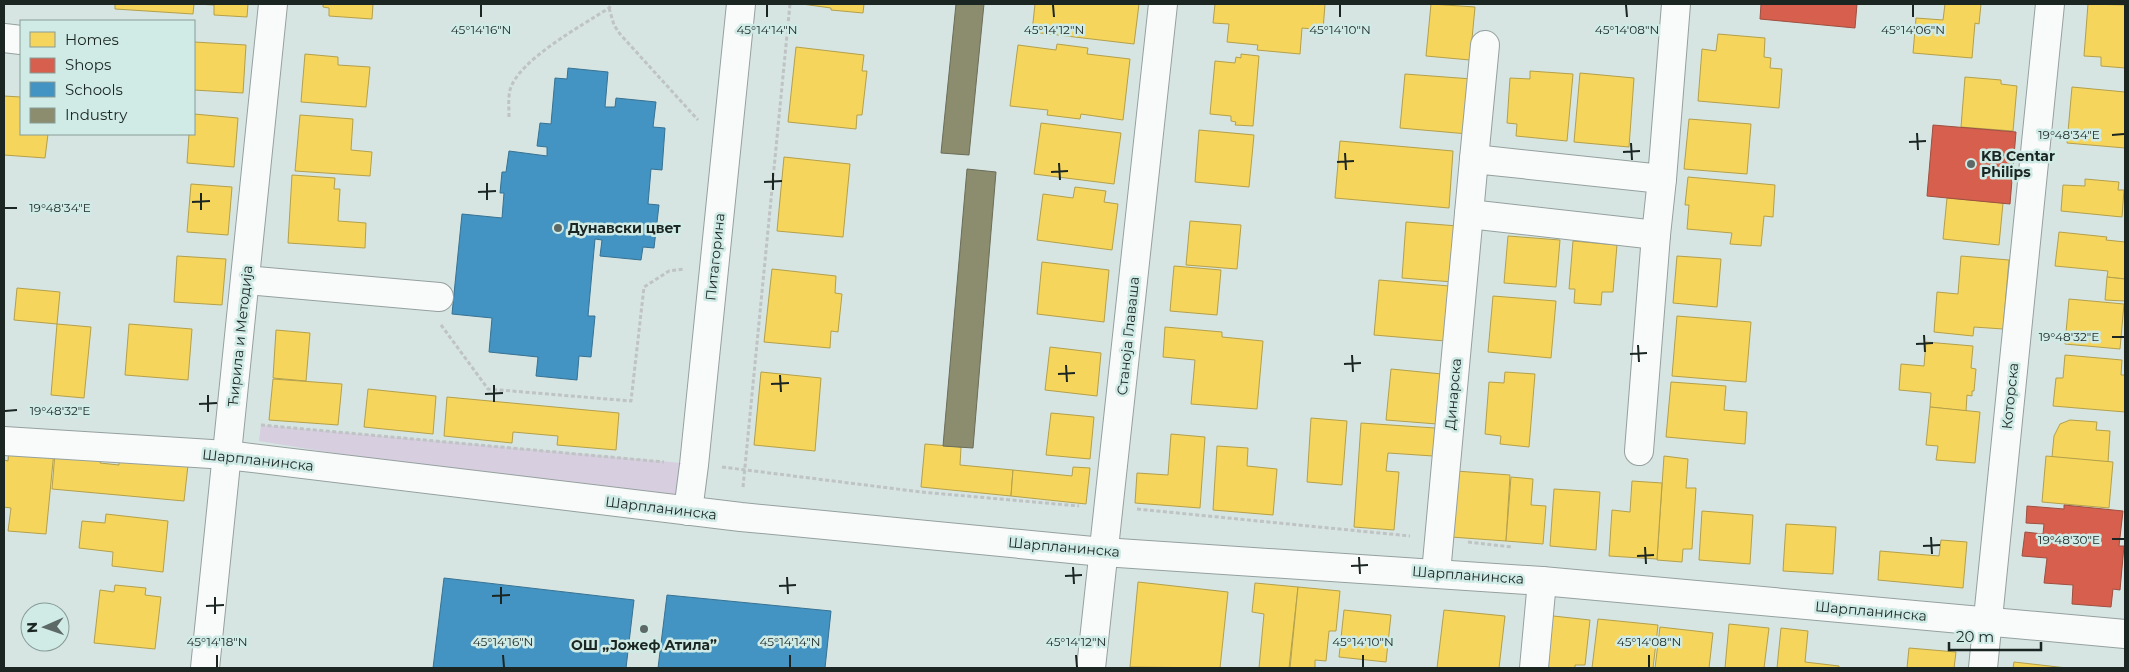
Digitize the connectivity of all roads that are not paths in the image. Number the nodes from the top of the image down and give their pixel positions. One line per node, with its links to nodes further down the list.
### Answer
1 (273, 4): 13 (street, Ћирила и Методија)
2 (741, 4): 18 (street, Питагорина)
3 (1163, 4): 19 (street, Станоја Главаша)
4 (1676, 4): 10 (street)
5 (2050, 4): 22 (street, Которска)
6 (4, 38): 7 (street)
7 (20, 40)
8 (1485, 45): 9 (street, Динарска)
9 (1474, 158): 10 (street); 11 (street, Динарска)
10 (1662, 179): 12 (street)
11 (1470, 214): 12 (street); 20 (street, Динарска)
12 (1656, 235): 16 (street)
13 (246, 280): 14 (street); 17 (street, Ћирила и Методија)
14 (439, 297)
15 (4, 441): 17 (street, Шарпланинска)
16 (1639, 451)
17 (227, 455): 18 (street, Шарпланинска); 24 (street, Ћирила и Методија)
18 (688, 511): 19 (street, Шарпланинска)
19 (1103, 552): 20 (street, Шарпланинска); 25 (street, Станоја Главаша)
20 (1436, 573): 21 (street, Шарпланинска)
21 (1542, 580): 22 (street, Шарпланинска); 26 (street)
22 (1986, 622): 23 (street, Шарпланинска); 27 (street, Которска)
23 (2125, 634)
24 (205, 668)
25 (1092, 668)
26 (1534, 668)
27 (1983, 668)

